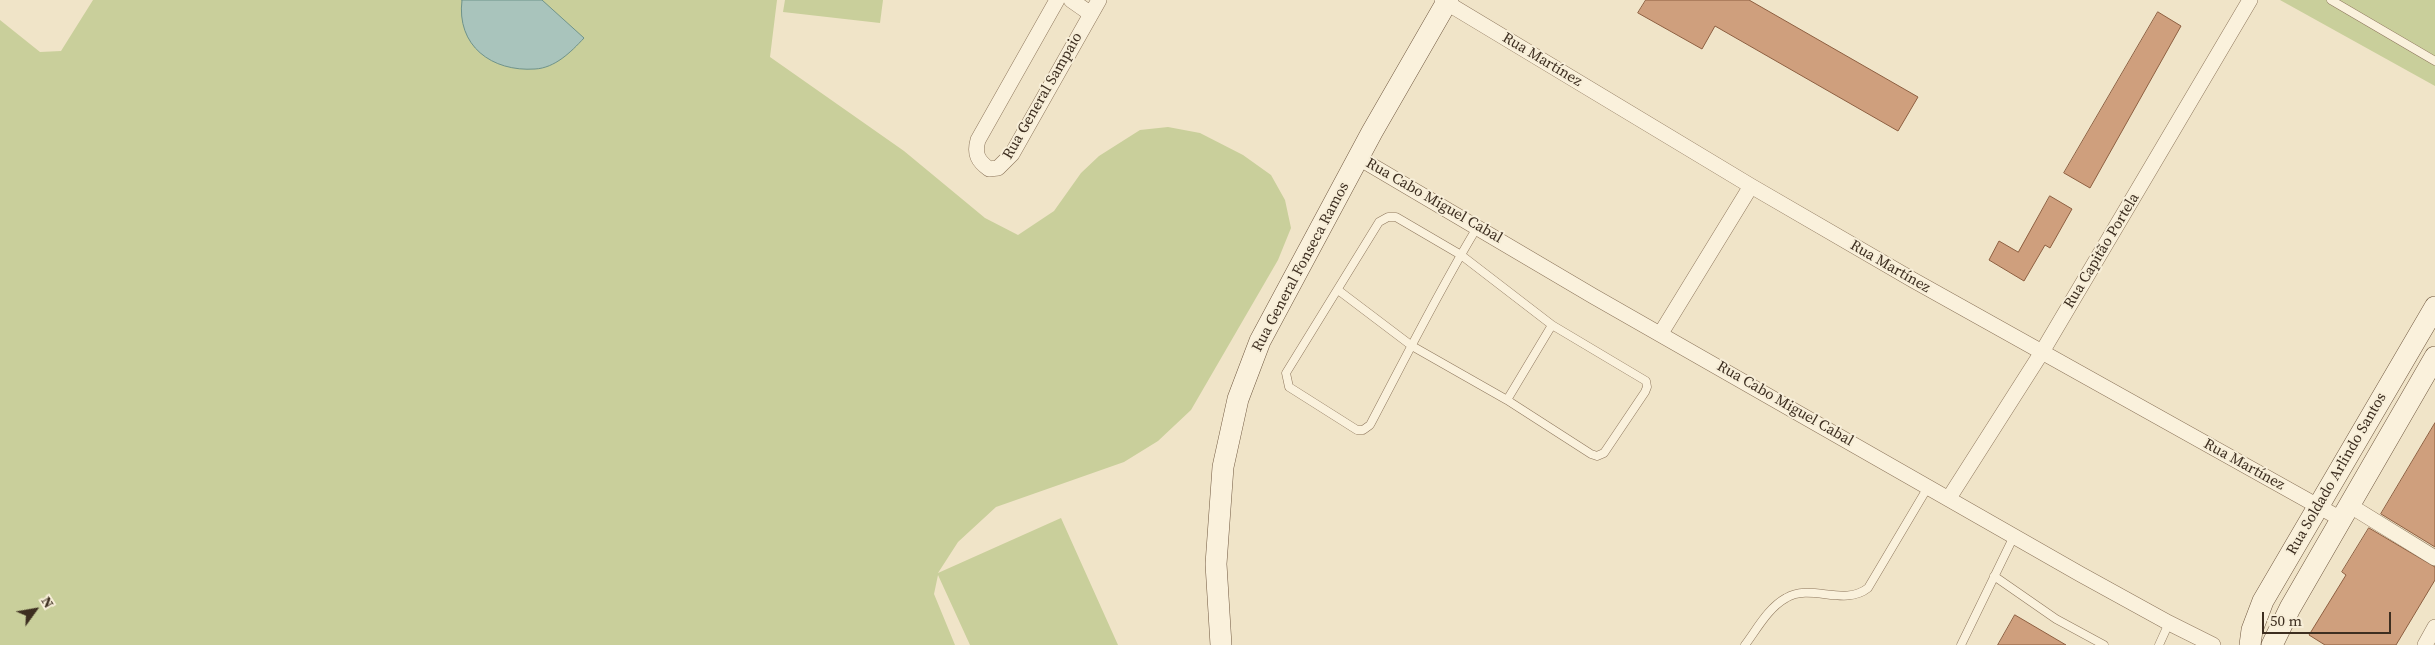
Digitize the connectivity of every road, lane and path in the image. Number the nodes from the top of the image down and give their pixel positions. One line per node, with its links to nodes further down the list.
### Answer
1 (1057, 0): 7 (street, Rua General Sampaio)
2 (1071, 0): 7 (street)
3 (1099, 0): 7 (street, Rua General Sampaio)
4 (2250, 0): 18 (street, Rua Capitão Portela)
5 (2331, 0): 8 (lane)
6 (1446, 1): 9 (main road, Rua General Fonseca Ramos); 10 (street, Rua Martínez)
7 (1091, 14)
8 (2435, 61)
9 (1359, 158): 11 (street, Rua Cabo Miguel Cabal); 30 (main road, Rua General Fonseca Ramos)
10 (1751, 186): 16 (street); 18 (street, Rua Martínez)
11 (1478, 226): 12 (lane); 16 (street, Rua Cabo Miguel Cabal)
12 (1460, 255): 13 (lane); 15 (lane); 17 (lane)
13 (1338, 290): 17 (lane); 17 (lane)
14 (2435, 307): 23 (main road, Rua Soldado Arlindo Santos)
15 (1552, 325): 20 (lane); 20 (lane)
16 (1661, 333): 21 (street, Rua Cabo Miguel Cabal)
17 (1412, 346): 20 (lane)
18 (2042, 352): 22 (street, Rua Capitão Portela); 23 (street, Rua Martínez)
19 (2435, 358): 24 (main road, Rua Soldado Arlindo Santos)
20 (1507, 400)
21 (1928, 487): 22 (street, Rua Cabo Miguel Cabal); 31 (lane)
22 (1949, 498): 25 (street, Rua Cabo Miguel Cabal)
23 (2317, 506): 24 (street, Rua Martínez); 36 (main road, Rua Soldado Arlindo Santos)
24 (2345, 512): 26 (street, Rua Martínez); 37 (main road, Rua Soldado Arlindo Santos)
25 (2014, 536): 27 (lane); 28 (street, Rua Cabo Miguel Cabal)
26 (2435, 558)
27 (1994, 576): 32 (lane); 33 (lane)
28 (2169, 624): 34 (lane); 35 (street, Rua Cabo Miguel Cabal)
29 (2435, 627): 38 (street)
30 (1221, 645)
31 (1745, 645)
32 (1961, 645)
33 (2104, 645)
34 (2159, 645)
35 (2214, 645)
36 (2250, 645)
37 (2272, 645)
38 (2425, 645)

